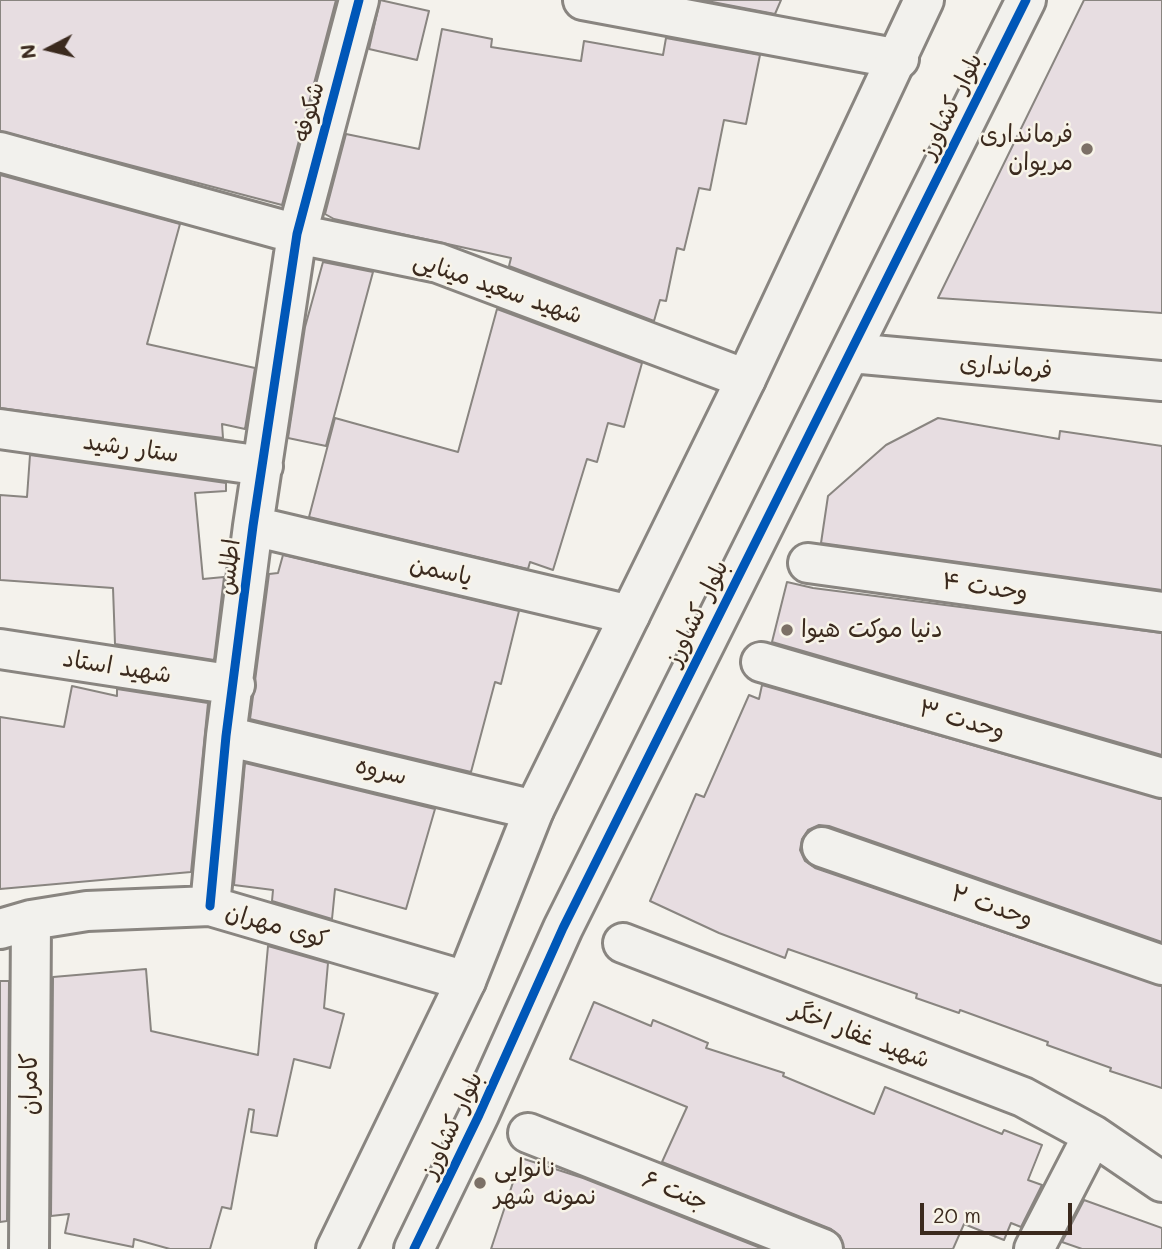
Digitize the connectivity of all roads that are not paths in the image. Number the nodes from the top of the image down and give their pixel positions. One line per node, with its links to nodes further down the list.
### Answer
1 (359, 0): 7 (street, شکوفه)
2 (583, 0): 5 (street)
3 (924, 0): 5 (street, بلوار کشاورز)
4 (1026, 0): 8 (street, بلوار کشاورز)
5 (899, 59): 9 (street, بلوار کشاورز)
6 (0, 152): 7 (street, شهید سعید مینایی)
7 (297, 234): 9 (street, شهید سعید مینایی); 12 (street, اطلس)
8 (851, 353): 10 (street, فرمانداری); 34 (street, بلوار کشاورز)
9 (746, 379): 16 (street, بلوار کشاورز)
10 (1162, 381)
11 (0, 429): 12 (street, ستار رشید)
12 (263, 466): 13 (street, اطلس)
13 (253, 526): 16 (street, یاسمن); 19 (street, اطلس)
14 (808, 563): 15 (street, وحدت ۴)
15 (1162, 611)
16 (630, 615): 22 (street, بلوار کشاورز)
17 (0, 649): 19 (street, شهید استاد)
18 (761, 662): 21 (street, وحدت ۳)
19 (235, 685): 20 (street, اطلس)
20 (226, 736): 22 (street, سروه); 24 (street, اطلس)
21 (1162, 778)
22 (534, 810): 28 (street, بلوار کشاورز)
23 (822, 847): 27 (street, وحدت ۲)
24 (210, 906): 25 (street, کوی مهران); 28 (street, کوی مهران)
25 (15, 925): 32 (street, کامران)
26 (623, 943): 30 (street, شهید غفار اخگر)
27 (1162, 965)
28 (466, 981): 33 (street, بلوار کشاورز)
29 (528, 1133): 35 (street, جنت ۶)
30 (1093, 1135): 31 (street, شهید غفار اخگر); 36 (street)
31 (1162, 1182)
32 (29, 1249)
33 (336, 1249)
34 (414, 1249)
35 (822, 1249)
36 (1034, 1249)

